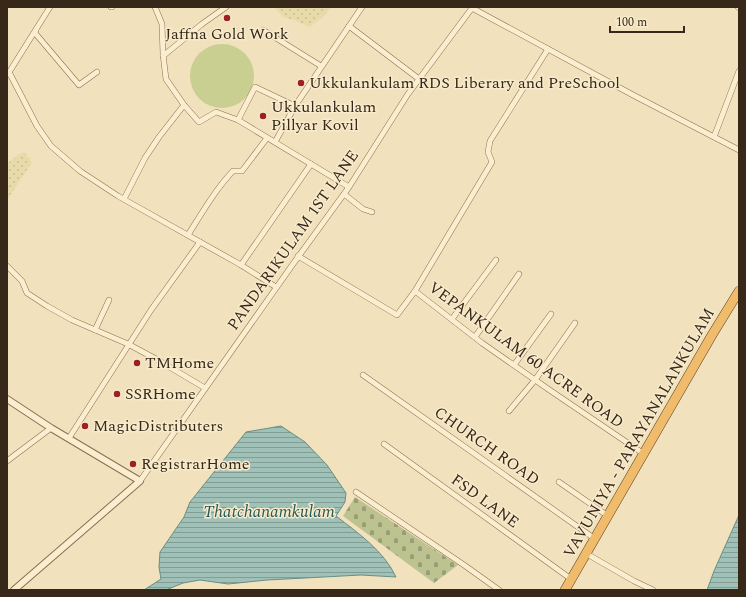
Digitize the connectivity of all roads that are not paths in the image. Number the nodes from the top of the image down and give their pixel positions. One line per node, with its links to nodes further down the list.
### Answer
1 (50, 7): 6 (street)
2 (155, 7): 9 (street)
3 (226, 7): 9 (street)
4 (360, 8): 5 (street)
5 (349, 26): 10 (street); 14 (street)
6 (36, 30): 12 (street); 13 (street)
7 (263, 30): 10 (street)
8 (548, 49): 14 (street, PANDARIKULAM 1ST LANE); 18 (street, PANDARIKULAM 1ST LANE); 35 (street)
9 (163, 56): 15 (street)
10 (321, 66): 16 (street)
11 (739, 71): 18 (street)
12 (97, 72)
13 (8, 74): 25 (street)
14 (419, 79): 23 (street, PANDARIKULAM 1ST LANE)
15 (184, 105): 17 (street); 25 (street)
16 (295, 106): 17 (street); 20 (street)
17 (238, 120): 19 (street)
18 (714, 137): 21 (street, PANDARIKULAM 1ST LANE)
19 (267, 138): 20 (street); 27 (street)
20 (274, 142): 22 (street)
21 (739, 150)
22 (311, 164): 23 (street); 31 (street)
23 (349, 188): 24 (street, PANDARIKULAM 1ST LANE)
24 (344, 194): 26 (street); 29 (street, PANDARIKULAM 1ST LANE)
25 (124, 199): 27 (street)
26 (372, 212)
27 (188, 235): 28 (street)
28 (200, 242): 31 (street); 43 (street)
29 (298, 256): 34 (street, PANDARIKULAM 1ST LANE); 35 (street, VEPANKULAM 60 ACRE ROAD)
30 (496, 260): 39 (street)
31 (241, 265): 34 (street)
32 (7, 266): 41 (street)
33 (519, 274): 42 (street)
34 (276, 287): 47 (street, PANDARIKULAM 1ST LANE)
35 (415, 291): 39 (street, VEPANKULAM 60 ACRE ROAD)
36 (739, 291): 53 (highway, VAVUNIYA - PARAYANALANKULAM)
37 (109, 300): 41 (street)
38 (551, 314): 44 (street)
39 (452, 320): 42 (street, VEPANKULAM 60 ACRE ROAD)
40 (575, 323): 46 (street)
41 (95, 330): 43 (street)
42 (475, 337): 44 (street, VEPANKULAM 60 ACRE ROAD)
43 (128, 344): 47 (street); 51 (street)
44 (514, 365): 46 (street, VEPANKULAM 60 ACRE ROAD)
45 (363, 375): 59 (street, CHURCH ROAD)
46 (535, 380): 49 (street); 53 (street, VEPANKULAM 60 ACRE ROAD)
47 (205, 388): 55 (street, PANDARIKULAM 1ST LANE)
48 (7, 399): 50 (street)
49 (509, 411)
50 (51, 428): 51 (street); 54 (street)
51 (69, 438): 55 (street)
52 (384, 444): 61 (street, FSD LANE)
53 (644, 454): 58 (highway, VAVUNIYA - PARAYANALANKULAM)
54 (7, 461)
55 (140, 481): 62 (street, PANDARIKULAM 1ST LANE)
56 (558, 482): 58 (street)
57 (356, 492): 63 (street)
58 (608, 516): 59 (highway, VAVUNIYA - PARAYANALANKULAM)
59 (595, 539): 60 (highway, VAVUNIYA - PARAYANALANKULAM)
60 (587, 554): 61 (highway, VAVUNIYA - PARAYANALANKULAM); 65 (street)
61 (571, 579): 64 (highway, VAVUNIYA - PARAYANALANKULAM)
62 (14, 590)
63 (499, 590)
64 (565, 590)
65 (653, 590)

